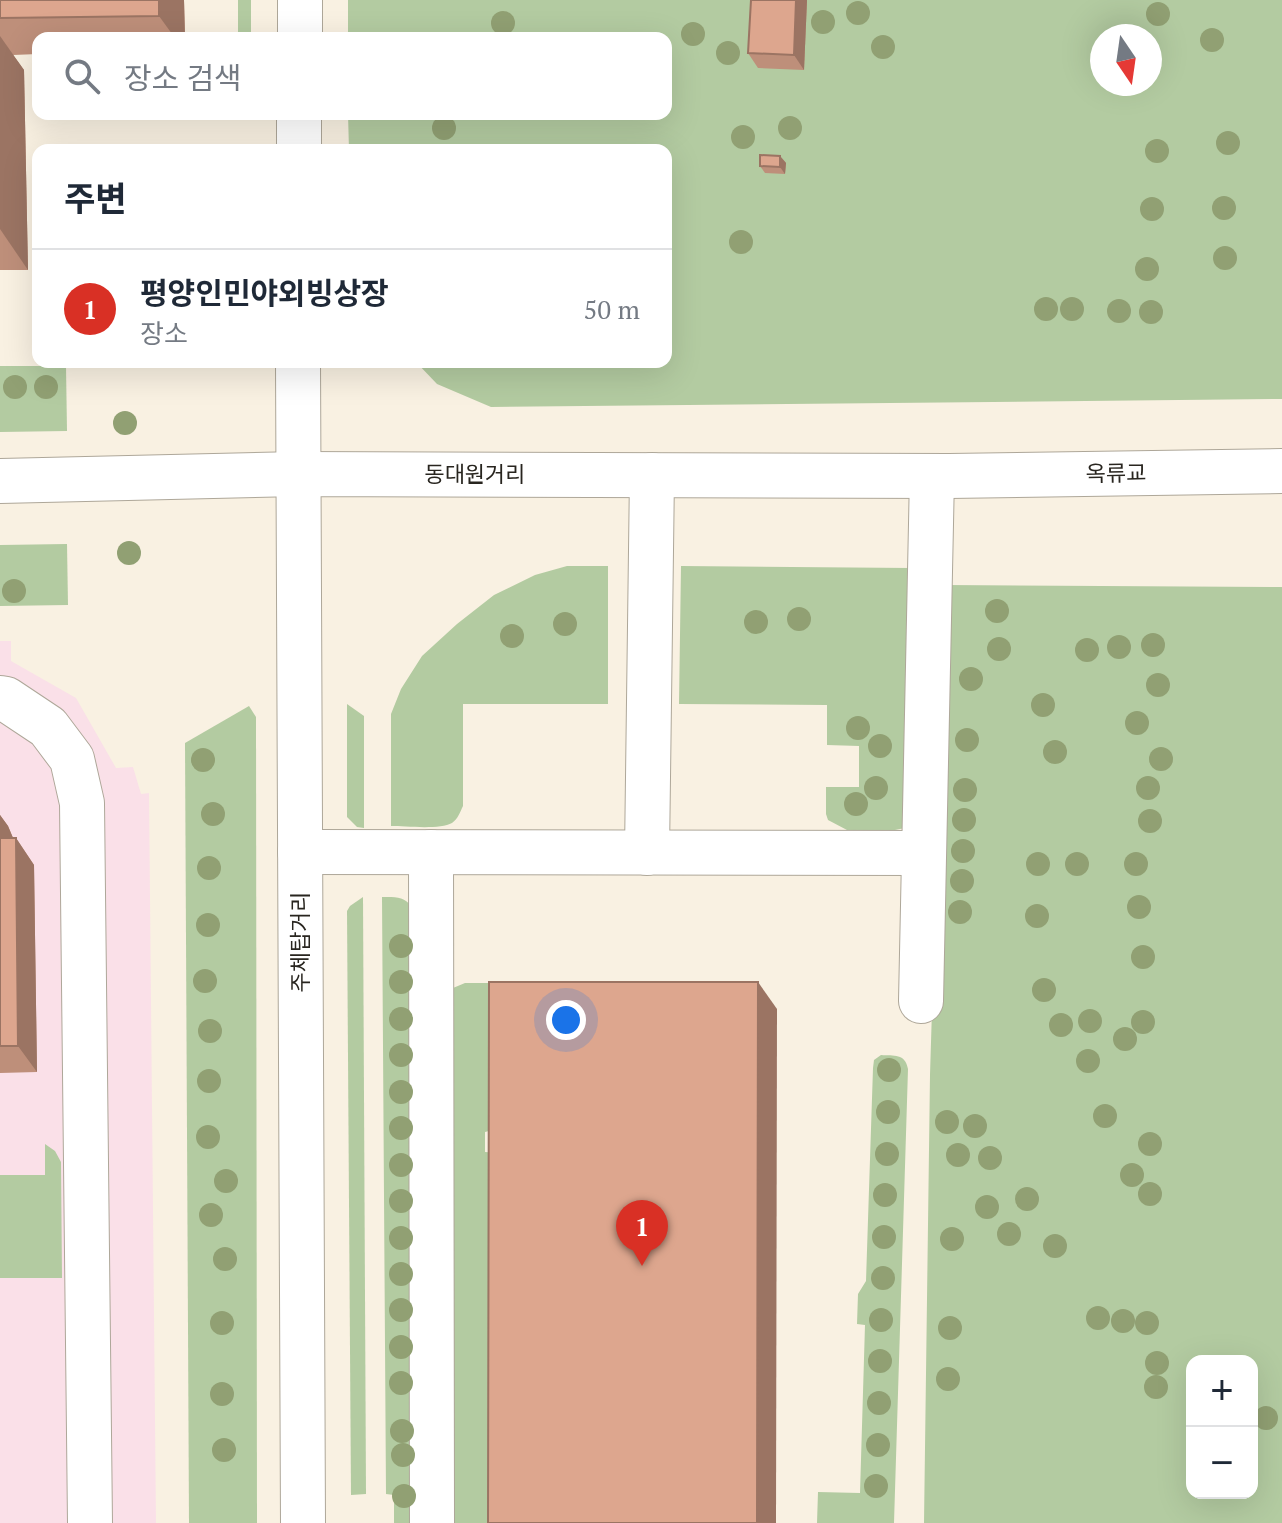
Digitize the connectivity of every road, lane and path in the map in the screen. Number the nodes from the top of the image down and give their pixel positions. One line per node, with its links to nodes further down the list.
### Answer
1 (300, 0): 2 (main road)
2 (300, 32)
3 (299, 120): 4 (main road)
4 (299, 144)
5 (298, 368): 7 (main road, 주체탑거리)
6 (1282, 471): 9 (main road, 옥류교)
7 (298, 474): 8 (main road, 동대원거리); 10 (main road, 동대원거리); 12 (main road, 주체탑거리)
8 (652, 475): 9 (main road, 동대원거리); 14 (main road)
9 (940, 476): 15 (main road)
10 (0, 481)
11 (0, 698): 17 (main road)
12 (300, 852): 13 (main road); 18 (main road, 주체탑거리)
13 (431, 852): 14 (main road); 19 (main road)
14 (647, 853): 15 (main road)
15 (924, 853): 16 (main road)
16 (921, 1001)
17 (90, 1523)
18 (303, 1523)
19 (432, 1523)

